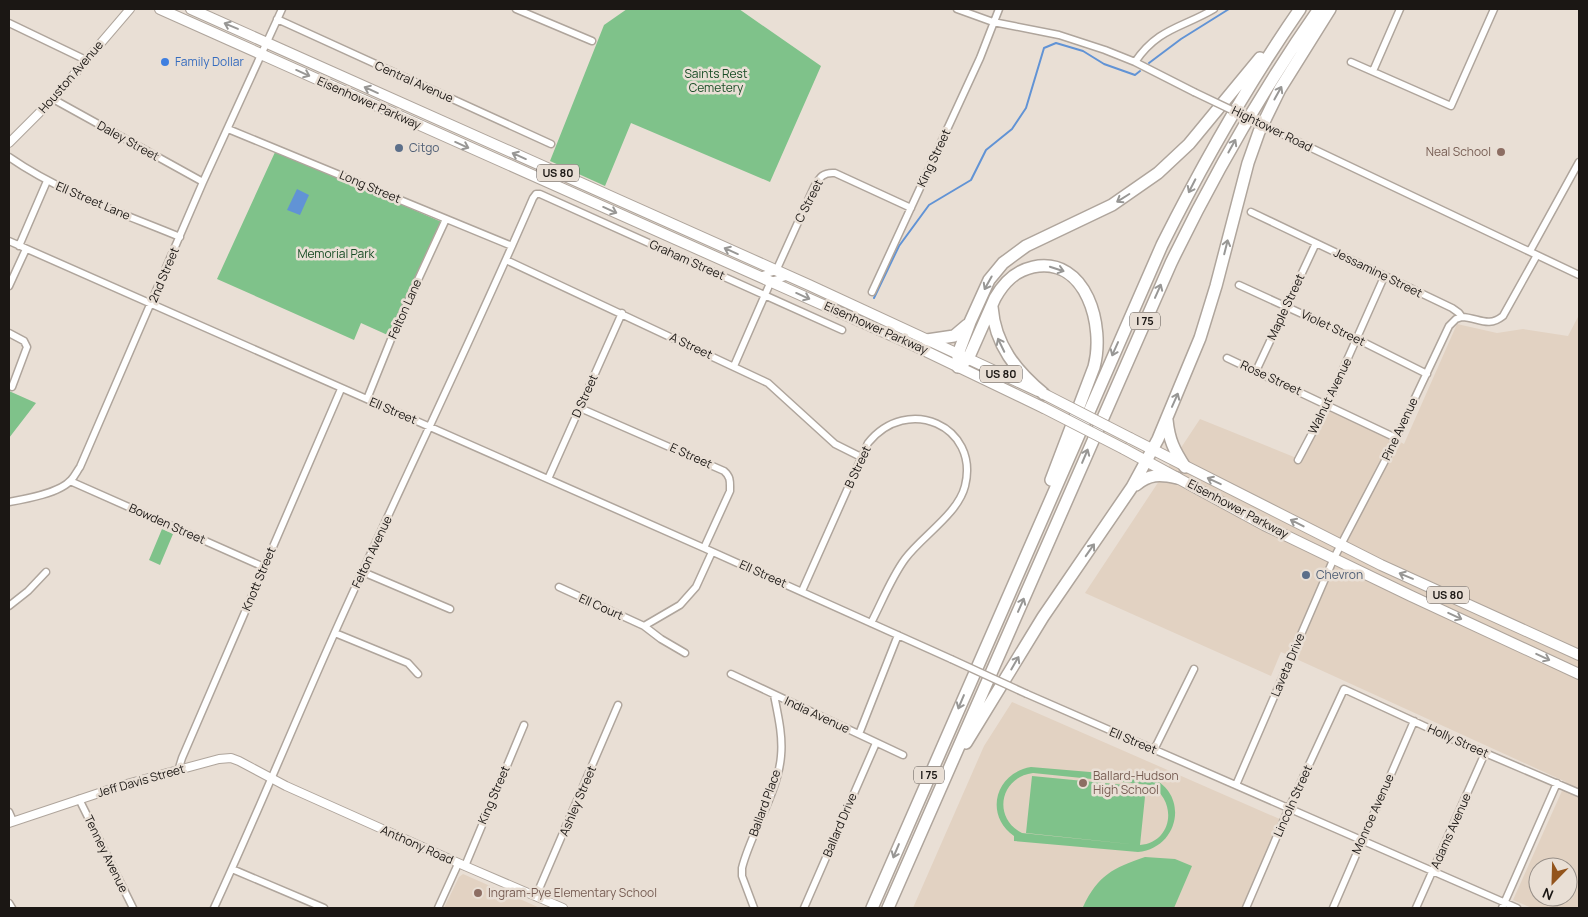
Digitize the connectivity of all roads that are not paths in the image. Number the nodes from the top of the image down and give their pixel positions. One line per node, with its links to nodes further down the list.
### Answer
1 (130, 9): 20 (street, Houston Avenue)
2 (160, 9): 19 (main road, Eisenhower Parkway / US 80)
3 (191, 9): 18 (main road, Eisenhower Parkway / US 80, one-way to 3)
4 (516, 9): 17 (street)
5 (957, 9): 15 (street, Hightower Road)
6 (999, 9): 15 (street, King Street)
7 (1214, 9): 21 (street)
8 (1299, 9): 60 (highway, one-way to 60); 89 (highway, I 75, one-way to 89)
9 (1319, 9): 123 (highway, I 75, one-way to 9)
10 (1330, 9): 77 (highway, one-way to 10)
11 (1400, 9): 23 (street)
12 (1494, 9): 23 (street)
13 (280, 10): 14 (street, 2nd Street)
14 (277, 19): 18 (street, 2nd Street); 27 (street, Central Avenue)
15 (993, 22): 21 (street, Hightower Road); 33 (street, King Street)
16 (9, 23): 20 (street)
17 (592, 41)
18 (267, 42): 19 (street, 2nd Street); 45 (main road, Eisenhower Parkway / US 80, one-way to 18)
19 (261, 55): 25 (street, 2nd Street); 47 (main road, Eisenhower Parkway / US 80, one-way to 47)
20 (86, 60): 24 (street, Houston Avenue)
21 (1135, 62): 42 (street, Hightower Road, bridge)
22 (1351, 62): 23 (street)
23 (1372, 71)
24 (53, 99): 26 (street, Houston Avenue); 31 (street, Daley Street)
25 (228, 128): 31 (street, 2nd Street); 35 (street, Long Street)
26 (9, 143)
27 (551, 144)
28 (9, 158): 30 (street, Ell Street Lane)
29 (1579, 162): 42 (street)
30 (47, 181): 36 (street, Ell Street Lane); 39 (street)
31 (204, 182): 36 (street, 2nd Street)
32 (533, 198): 40 (street, Felton Avenue); 54 (street, Graham Street)
33 (911, 208): 45 (street, C Street); 53 (street, King Street)
34 (1252, 212): 38 (street, Jessamine Street)
35 (446, 219): 40 (street, Long Street); 74 (street, Felton Lane)
36 (180, 237): 55 (street, 2nd Street)
37 (9, 242): 39 (street, Ell Street)
38 (1316, 243): 49 (street, Jessamine Street); 57 (street, Maple Street)
39 (19, 246): 41 (street, Ell Street)
40 (512, 246): 44 (street, Felton Avenue)
41 (26, 249): 52 (street); 55 (street, Ell Street)
42 (1530, 251): 43 (street, Hightower Road)
43 (1537, 255): 46 (street, Hightower Road); 59 (street, Jessamine Street)
44 (506, 260): 58 (street, A Street); 78 (street, Felton Avenue)
45 (776, 271): 47 (street); 48 (main road, Eisenhower Parkway / US 80)
46 (1579, 275)
47 (759, 276): 50 (main road, Eisenhower Parkway / US 80)
48 (789, 276): 50 (street); 64 (main road, Eisenhower Parkway / US 80)
49 (1384, 277): 59 (street, Jessamine Street); 63 (street, Walnut Avenue)
50 (771, 281): 54 (street); 68 (main road, Eisenhower Parkway / US 80, one-way to 68)
51 (1239, 285): 57 (street, Violet Street)
52 (9, 286)
53 (872, 292)
54 (765, 295): 61 (street, Graham Street); 67 (street)
55 (151, 304): 72 (street, Ell Street); 86 (street, 2nd Street)
56 (992, 305): 65 (highway); 73 (highway, one-way to 56); 89 (highway, one-way to 89)
57 (1286, 306): 63 (street, Violet Street); 69 (street, Maple Street)
58 (622, 313): 67 (street, A Street); 76 (street, D Street)
59 (1462, 317): 70 (street, Pine Avenue)
60 (970, 322): 64 (highway); 65 (highway)
61 (842, 330)
62 (9, 333): 71 (street)
63 (1357, 339): 70 (street, Violet Street); 75 (street, Walnut Avenue)
64 (927, 340): 65 (main road, Eisenhower Parkway / US 80)
65 (963, 357): 68 (highway); 73 (main road, Eisenhower Parkway / US 80)
66 (1227, 358): 69 (street, Rose Street)
67 (734, 366): 81 (street, A Street)
68 (958, 366): 80 (main road, Eisenhower Parkway / US 80, bridge)
69 (1256, 371): 75 (street, Rose Street)
70 (1426, 374): 79 (street, Pine Avenue)
71 (12, 387)
72 (341, 389): 74 (street, Ell Street); 94 (street, Knott Street)
73 (1044, 394): 80 (main road, Eisenhower Parkway / US 80, bridge)
74 (367, 399): 78 (street, Ell Street)
75 (1327, 405): 79 (street, Rose Street); 82 (street, Walnut Avenue)
76 (580, 408): 85 (street, D Street); 91 (street, E Street)
77 (1167, 419): 80 (highway); 83 (highway)
78 (430, 426): 85 (street, Ell Street); 96 (street, Felton Avenue)
79 (1396, 438): 90 (street, Pine Avenue)
80 (1150, 455): 83 (main road, Eisenhower Parkway / US 80); 84 (main road, Eisenhower Parkway / US 80); 87 (highway)
81 (861, 458): 98 (street, B Street); 101 (street, B Street)
82 (1298, 460)
83 (1185, 467): 90 (main road, Eisenhower Parkway / US 80, one-way to 83)
84 (1177, 478): 87 (highway); 93 (main road, Eisenhower Parkway / US 80)
85 (548, 479): 91 (street, Ell Street)
86 (70, 482): 88 (street); 94 (street, Bowden Street)
87 (1132, 488): 123 (highway, one-way to 87)
88 (9, 502)
89 (1035, 532): 146 (highway, I 75, one-way to 146)
90 (1340, 546): 93 (street, Laveta Drive); 106 (main road, Eisenhower Parkway / US 80, one-way to 90)
91 (704, 548): 92 (street, Ell Street)
92 (712, 552): 98 (street, Ell Street); 102 (street)
93 (1334, 558): 110 (main road, Eisenhower Parkway / US 80, one-way to 110); 125 (street, Laveta Drive)
94 (264, 567): 121 (street, Knott Street)
95 (46, 572): 99 (street)
96 (363, 572): 100 (street); 103 (street, Felton Avenue)
97 (559, 587): 102 (street, Ell Court)
98 (802, 592): 101 (street, Ell Street)
99 (9, 606)
100 (450, 609)
101 (871, 623): 104 (street, Ell Street)
102 (644, 626): 105 (street, Ell Court)
103 (335, 633): 108 (street); 122 (street, Felton Avenue)
104 (898, 635): 116 (street); 118 (street, Ell Street, bridge)
105 (684, 653)
106 (1579, 655)
107 (1194, 670): 118 (street)
108 (418, 674)
109 (731, 674): 111 (street, India Avenue)
110 (1579, 674)
111 (774, 695): 116 (street, India Avenue); 144 (street, Ballard Place)
112 (1341, 695): 114 (street, Holly Street); 128 (street, Lincoln Street)
113 (618, 705): 135 (street, Ashley Street)
114 (1414, 721): 119 (street, Holly Street); 131 (street, Monroe Avenue)
115 (524, 725): 132 (street, King Street)
116 (859, 734): 117 (street, India Avenue)
117 (876, 743): 120 (street, India Avenue); 145 (street, Ballard Drive)
118 (1154, 750): 125 (street, Ell Street)
119 (1485, 753): 124 (street, Holly Street); 134 (street, Adams Avenue)
120 (903, 755)
121 (178, 771): 122 (street, Jeff Davis Street); 127 (street, Jeff Davis Street)
122 (272, 779): 132 (street, Anthony Road); 133 (street, Felton Avenue)
123 (944, 779): 147 (highway, I 75)
124 (1557, 783): 126 (street, Holly Street); 137 (street)
125 (1236, 785): 128 (street, Ell Street)
126 (1579, 793)
127 (79, 799): 130 (street, Jeff Davis Street); 139 (street, Tenney Avenue)
128 (1289, 808): 131 (street, Ell Street); 148 (street, Lincoln Street)
129 (9, 812): 130 (street)
130 (11, 822)
131 (1361, 840): 134 (street, Ell Street); 149 (street, Monroe Avenue)
132 (461, 865): 135 (street, Anthony Road); 142 (street, King Street)
133 (232, 869): 140 (street, Felton Avenue); 141 (street)
134 (1433, 871): 137 (street, Ell Street); 150 (street, Adams Avenue)
135 (536, 896): 143 (street, Anthony Road)
136 (9, 903): 138 (street)
137 (1503, 905): 151 (street, Ell Street)
138 (12, 908)
139 (133, 908)
140 (214, 908)
141 (324, 908)
142 (438, 908)
143 (563, 908)
144 (754, 908)
145 (804, 908)
146 (872, 908)
147 (888, 908)
148 (1246, 908)
149 (1333, 908)
150 (1416, 908)
151 (1517, 908)

